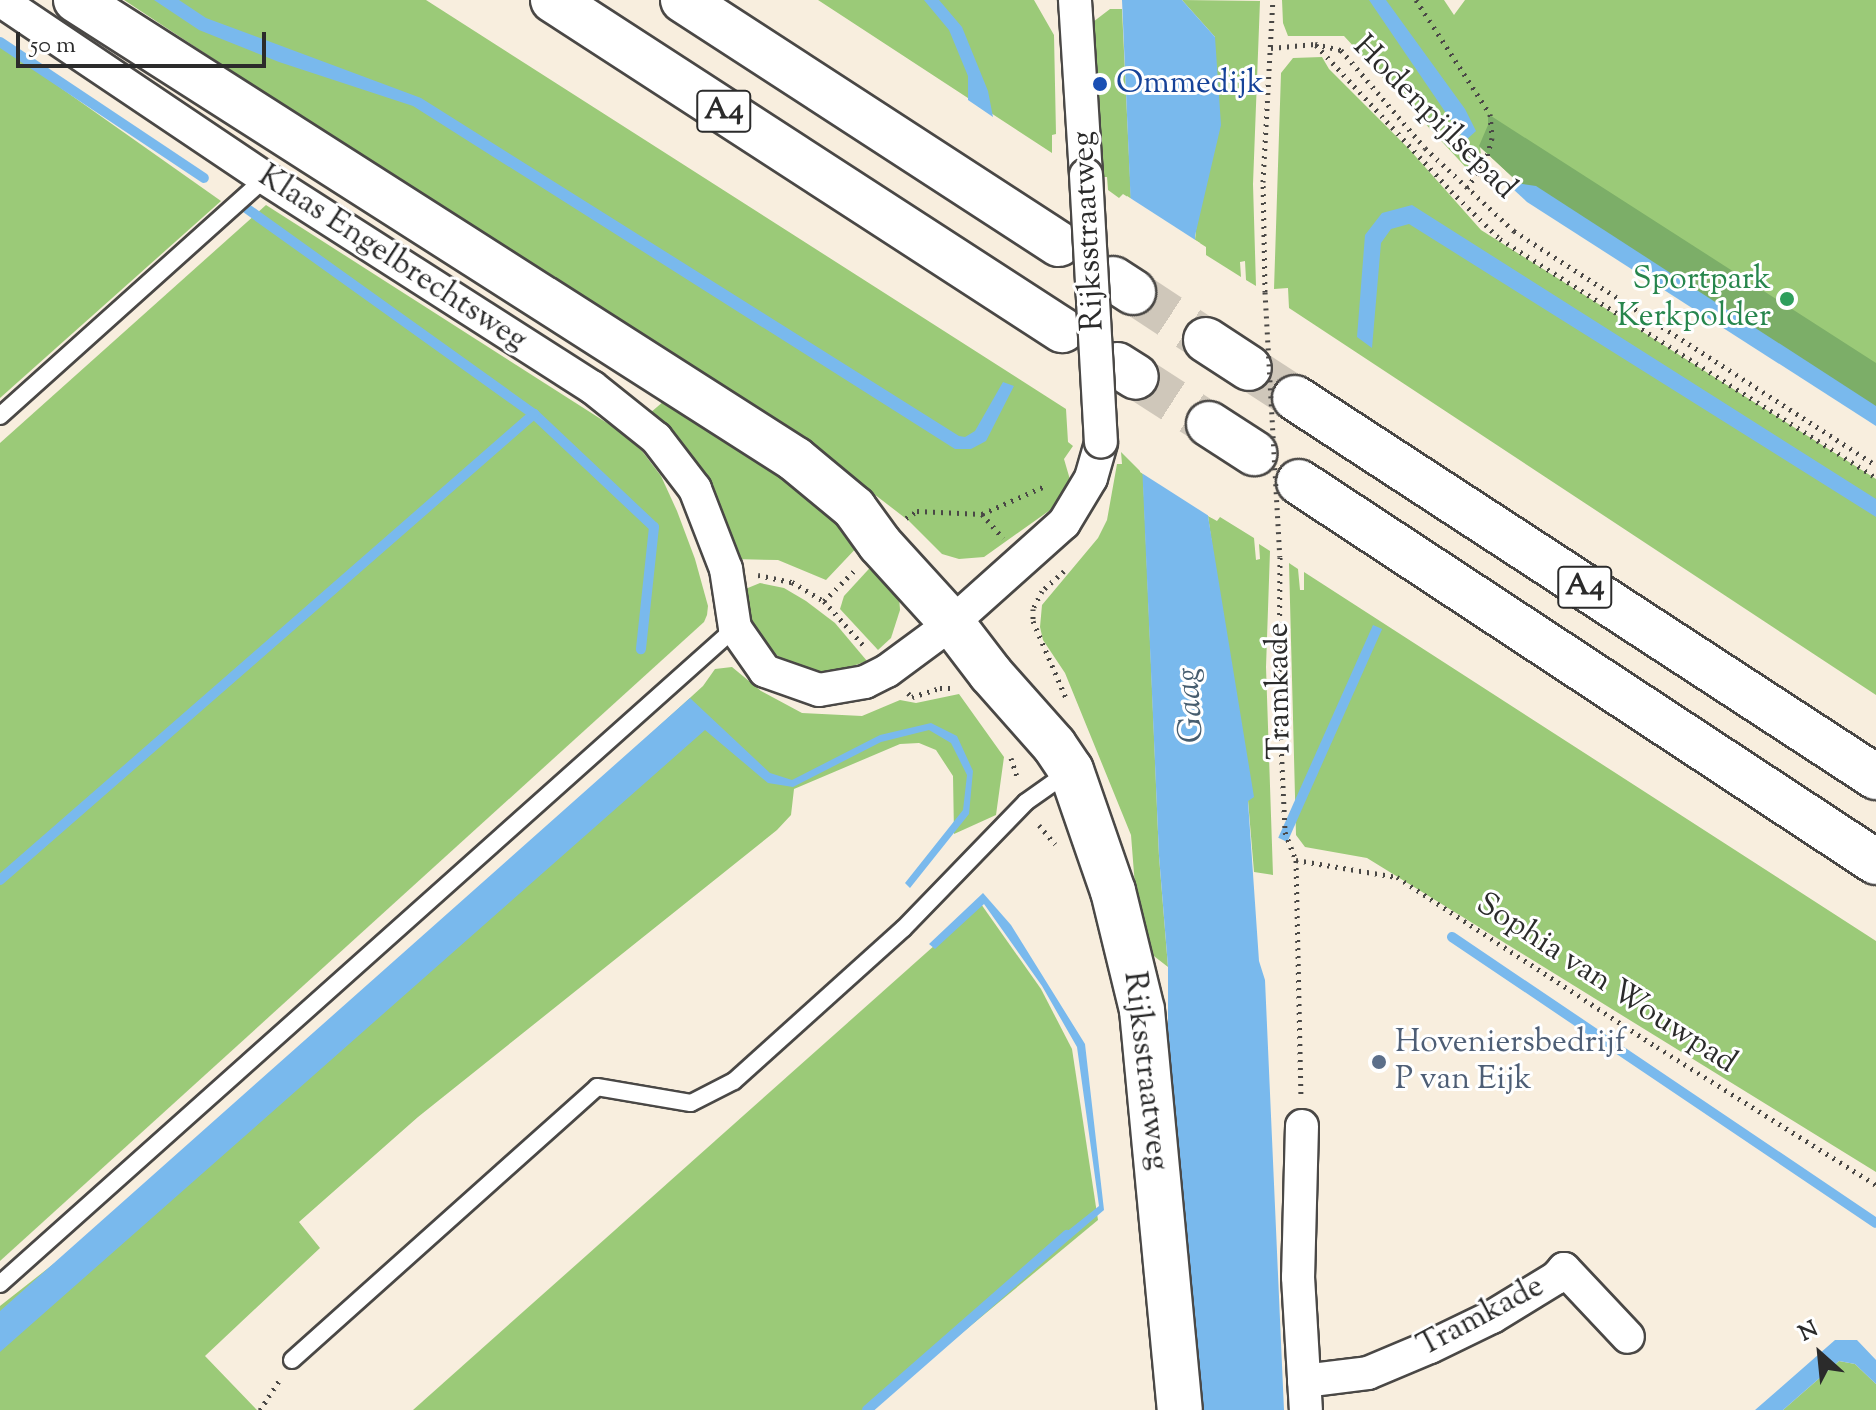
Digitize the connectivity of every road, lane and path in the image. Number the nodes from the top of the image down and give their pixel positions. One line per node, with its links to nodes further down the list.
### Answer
1 (0, 0): 10 (street, Klaas Engelbrechtsweg)
2 (76, 0): 24 (main road, Klaas Engelbrechtsweg)
3 (553, 0): 13 (main road, A4)
4 (683, 0): 12 (main road, A4)
5 (1075, 0): 19 (street, Rijksstraatweg, bridge)
6 (1273, 0): 9 (path, Tramkade)
7 (1416, 0): 11 (path)
8 (1315, 44): 9 (path, Hodenpijlsepad); 11 (path, Hodenpijlsepad); 22 (path)
9 (1271, 48): 30 (path, Tramkade, bridge)
10 (265, 178): 17 (lane); 25 (street, Klaas Engelbrechtsweg)
11 (1467, 188): 21 (path, Hodenpijlsepad)
12 (1059, 244)
13 (1062, 330)
14 (1206, 340): 15 (main road)
15 (1249, 368)
16 (1295, 398): 29 (main road, A4)
17 (0, 416)
18 (1209, 424): 20 (main road)
19 (1100, 452): 24 (path); 26 (street, Rijksstraatweg)
20 (1254, 453)
21 (1876, 465)
22 (1876, 478)
23 (1299, 482): 31 (main road, A4)
24 (889, 534): 25 (path); 26 (main road, Klaas Engelbrechtsweg)
25 (726, 569): 27 (street, Klaas Engelbrechtsweg)
26 (962, 614): 27 (street, Klaas Engelbrechtsweg); 28 (main road, Rijksstraatweg)
27 (735, 628): 34 (lane)
28 (1063, 758): 36 (lane); 39 (main road, Rijksstraatweg)
29 (1876, 777)
30 (1296, 860): 32 (path, Tramkade); 33 (path, Sophia van Wouwpad)
31 (1876, 862)
32 (1302, 1126): 37 (street, Tramkade)
33 (1876, 1185)
34 (0, 1284)
35 (1628, 1337): 37 (street, Tramkade)
36 (292, 1360): 38 (path)
37 (1305, 1395)
38 (260, 1410)
39 (1180, 1410)

